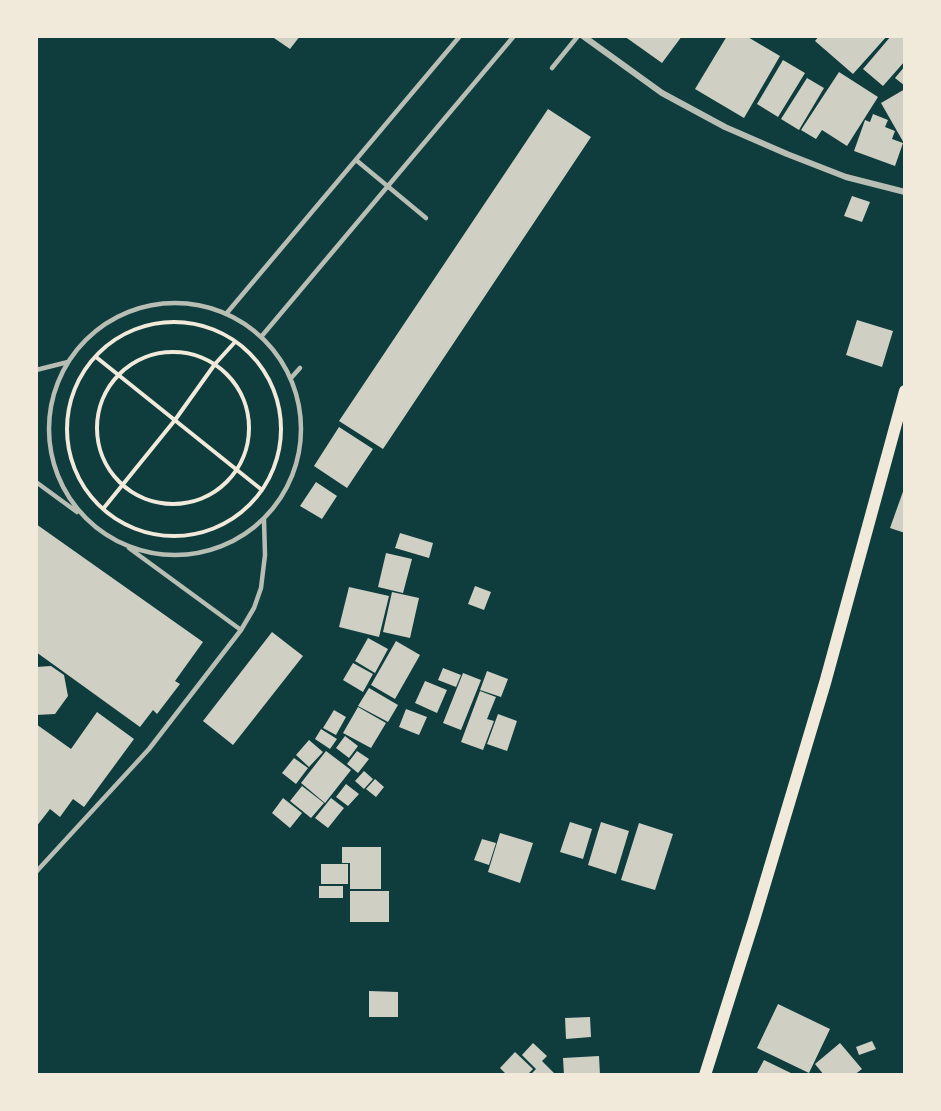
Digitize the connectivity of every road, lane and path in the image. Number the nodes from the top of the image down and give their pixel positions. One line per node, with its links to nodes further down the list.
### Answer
1 (460, 36): 6 (lane)
2 (514, 36): 7 (lane)
3 (578, 36): 5 (lane)
4 (583, 36): 8 (street)
5 (552, 68)
6 (356, 160): 7 (lane); 10 (lane)
7 (388, 187): 9 (lane); 11 (lane)
8 (905, 192)
9 (426, 218)
10 (226, 314): 11 (lane); 14 (lane)
11 (261, 337): 19 (lane)
12 (236, 342): 13 (path); 15 (path); 25 (path)
13 (96, 357): 18 (path); 26 (path)
14 (68, 362): 17 (lane); 27 (lane)
15 (215, 364): 18 (path); 21 (path); 22 (path)
16 (300, 368): 19 (lane)
17 (36, 370)
18 (118, 375): 21 (path); 24 (path)
19 (291, 378): 28 (lane)
20 (905, 391): 32 (main road)
21 (175, 420): 22 (path); 24 (path)
22 (237, 470): 24 (path); 25 (path)
23 (36, 482): 27 (lane)
24 (123, 485): 26 (path)
25 (262, 490): 26 (path)
26 (104, 509)
27 (84, 517): 29 (lane)
28 (264, 520): 29 (lane); 30 (lane)
29 (124, 545): 30 (lane)
30 (241, 630): 31 (lane)
31 (36, 872)
32 (705, 1075)

